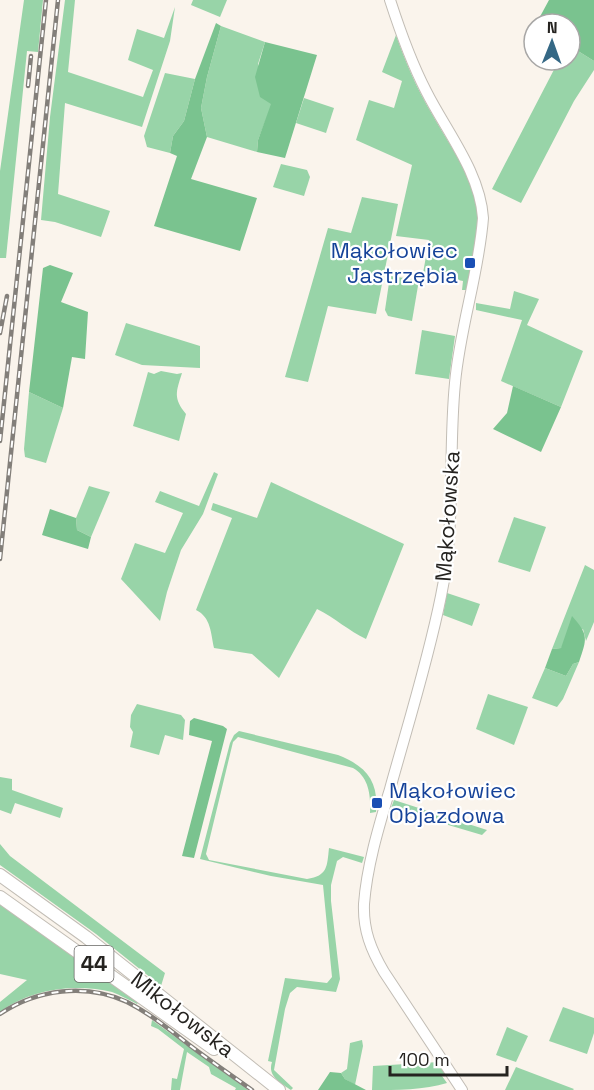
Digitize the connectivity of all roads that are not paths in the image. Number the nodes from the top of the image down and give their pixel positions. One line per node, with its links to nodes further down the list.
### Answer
1 (390, 0): 5 (street, Mąkołowska)
2 (0, 875): 4 (main road, Mikołowska / 44)
3 (0, 897): 4 (main road, Mikołowska / 44)
4 (273, 1089)
5 (462, 1090)

